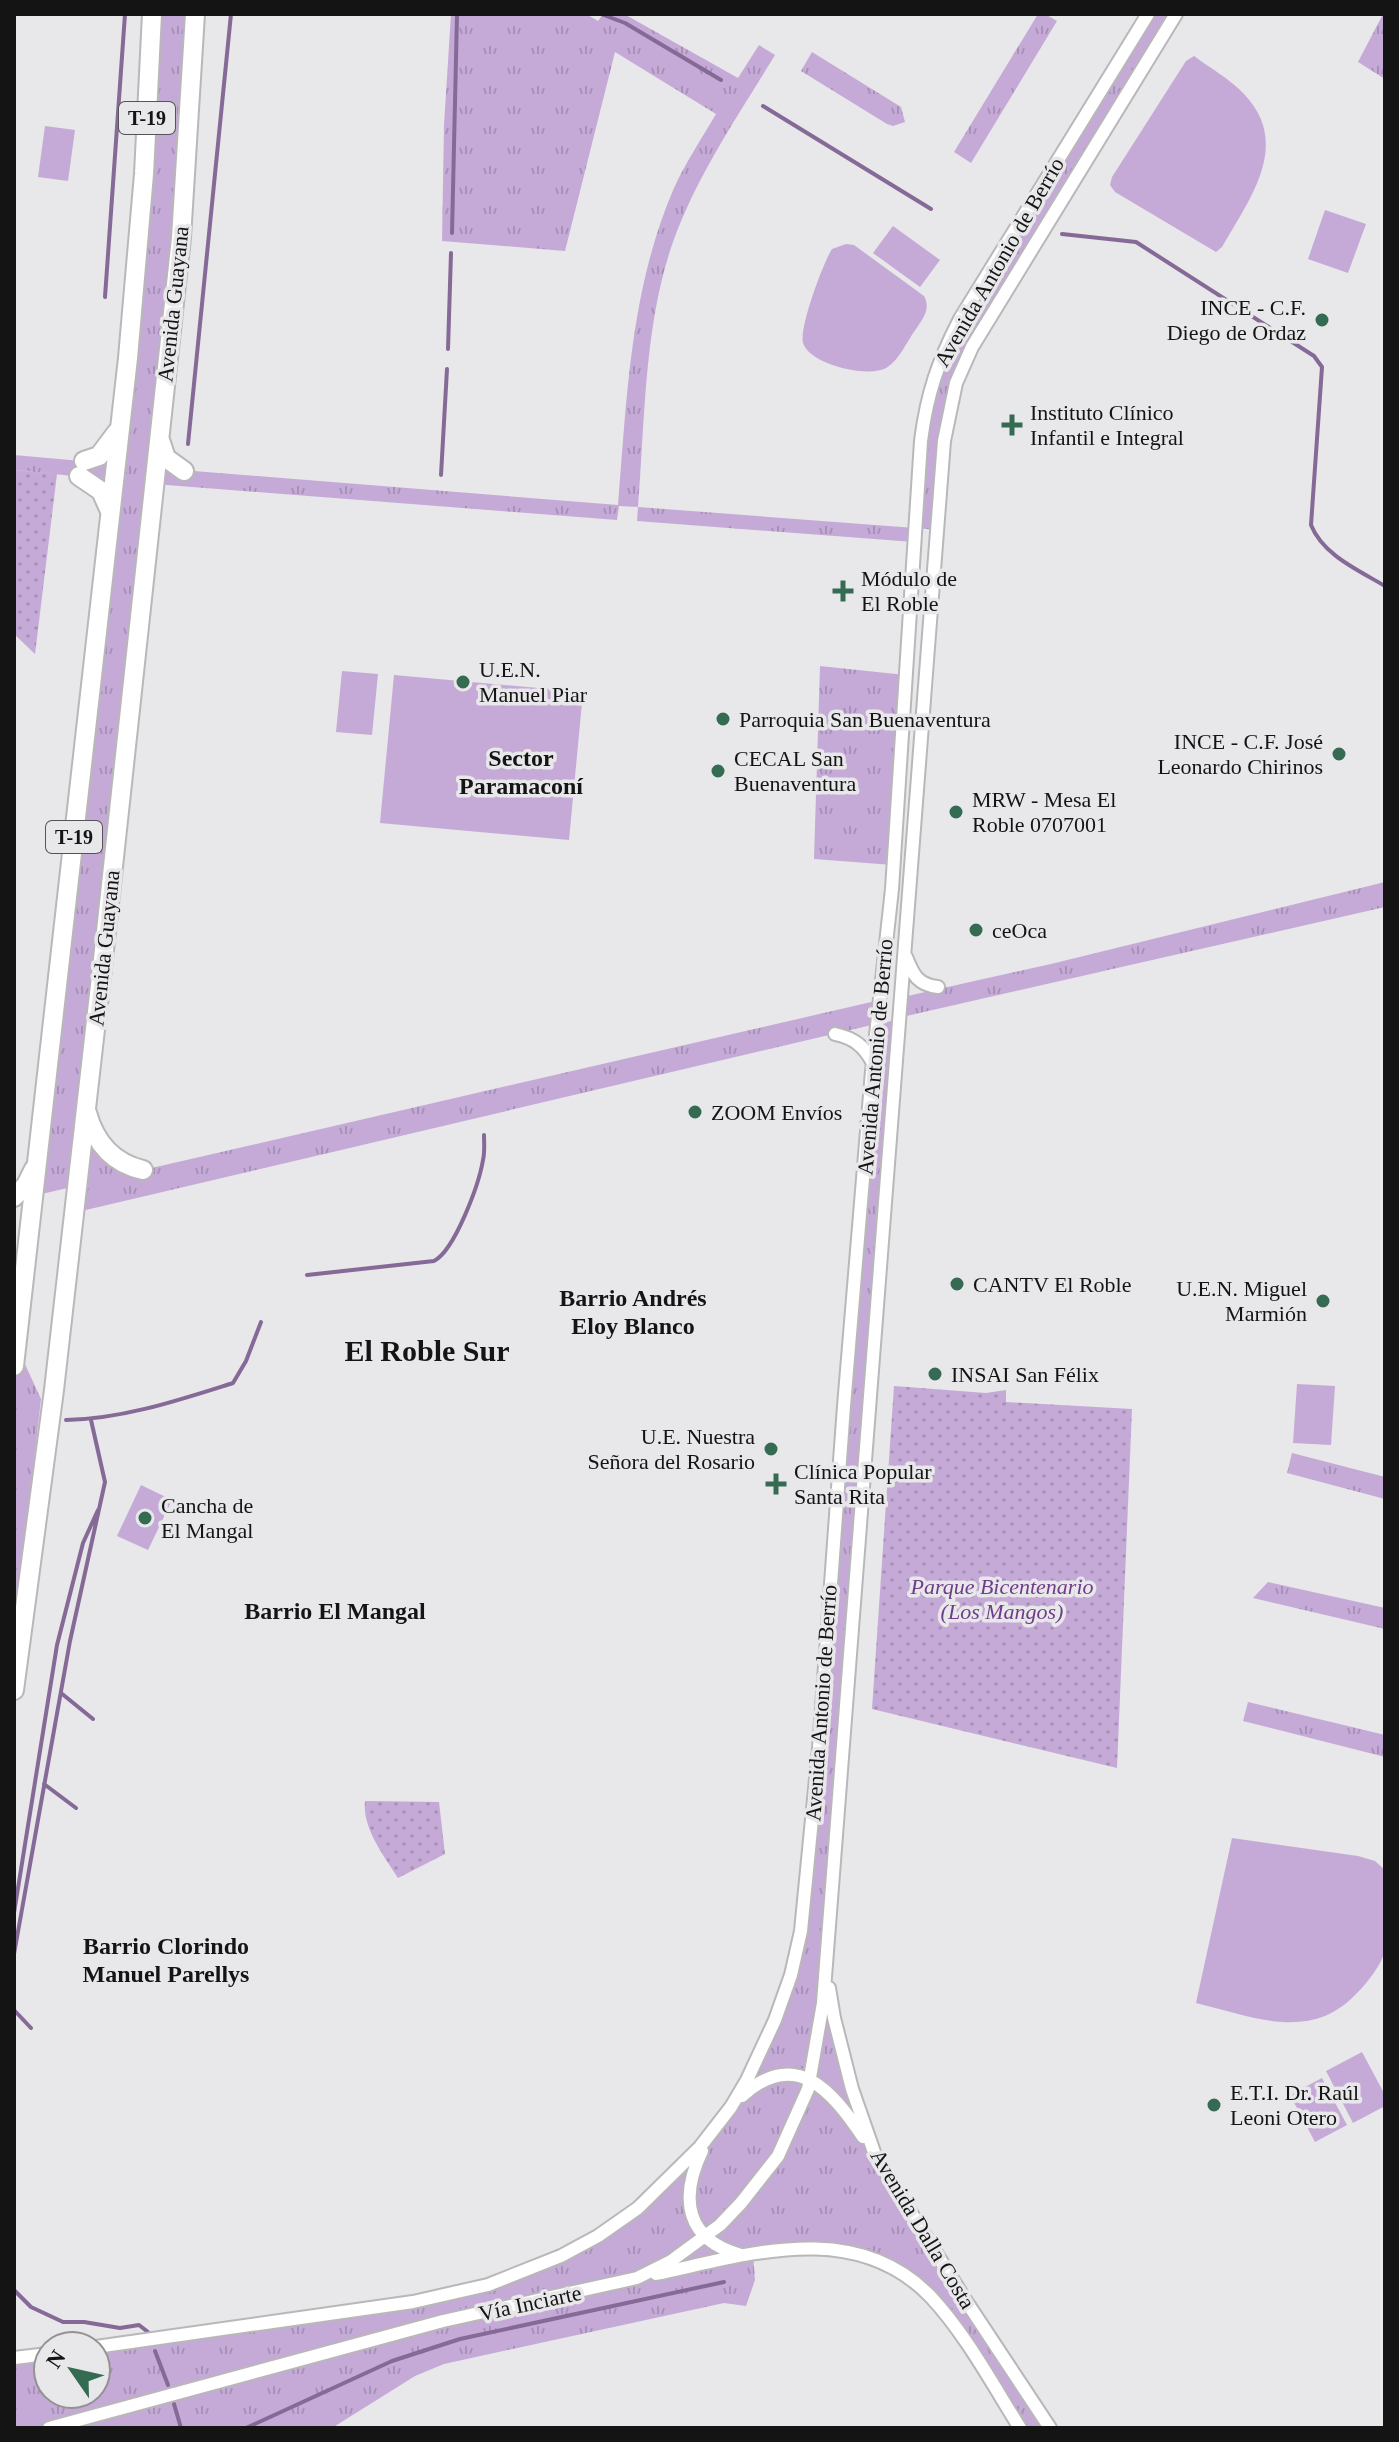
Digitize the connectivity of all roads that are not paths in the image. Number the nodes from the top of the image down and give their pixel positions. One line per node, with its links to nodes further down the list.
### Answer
1 (152, 14): 5 (highway, Avenida Guayana / T-19)
2 (195, 14): 6 (highway, Avenida Guayana / T-19)
3 (1148, 14): 14 (street, Avenida Antonio de Berrío)
4 (1176, 14): 11 (street, Avenida Antonio de Berrío)
5 (120, 425): 10 (highway, Avenida Guayana / T-19); 10 (highway)
6 (159, 436): 7 (highway); 9 (highway, Avenida Guayana / T-19)
7 (184, 471)
8 (170, 485): 9 (highway)
9 (152, 501): 15 (highway, Avenida Guayana / T-19)
10 (110, 511): 16 (highway, Avenida Guayana / T-19)
11 (905, 954): 12 (street); 23 (street, Avenida Antonio de Berrío)
12 (938, 987)
13 (835, 1034): 14 (street)
14 (873, 1063): 25 (street, Avenida Antonio de Berrío)
15 (85, 1109): 17 (highway); 22 (highway, Avenida Guayana / T-19)
16 (37, 1163): 18 (highway); 20 (highway, Avenida Guayana / T-19)
17 (143, 1170)
18 (14, 1197)
19 (14, 1298): 20 (highway)
20 (19, 1324): 21 (highway, Avenida Guayana / T-19)
21 (14, 1366)
22 (14, 1690)
23 (826, 1965): 24 (street, Vía Inciarte); 27 (street, Avenida Dalla Costa)
24 (810, 2080): 25 (street); 27 (street); 28 (street, Vía Inciarte)
25 (731, 2107): 26 (street, Avenida Antonio de Berrío)
26 (708, 2137): 28 (street); 31 (street, Vía Inciarte)
27 (875, 2155): 34 (street, Avenida Dalla Costa)
28 (705, 2237): 29 (street); 30 (street, Vía Inciarte)
29 (743, 2256): 30 (street, Avenida Dalla Costa); 33 (street, Avenida Dalla Costa)
30 (637, 2278): 32 (street, Vía Inciarte)
31 (112, 2345)
32 (49, 2428)
33 (1020, 2428)
34 (1050, 2428)

